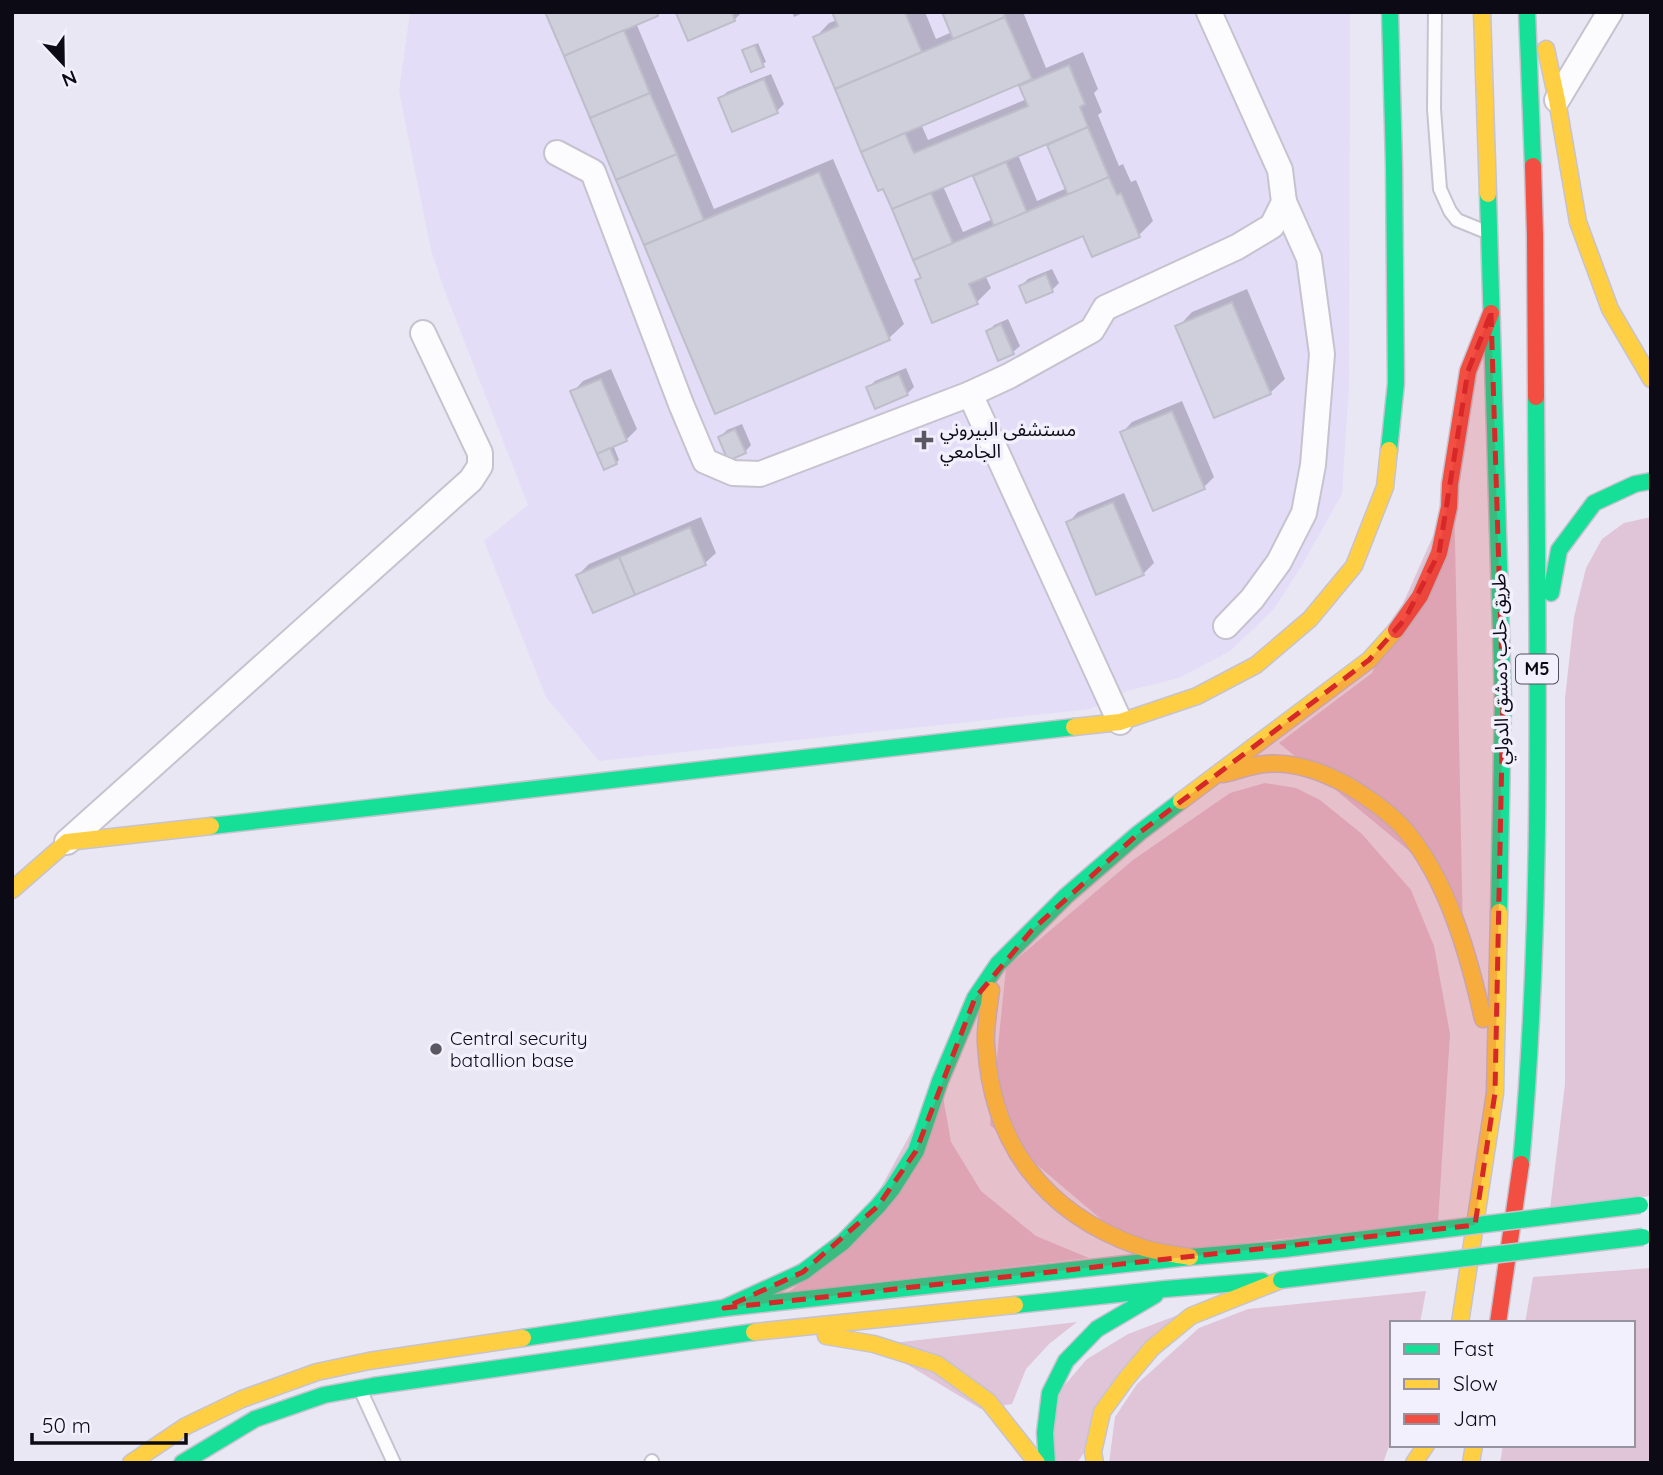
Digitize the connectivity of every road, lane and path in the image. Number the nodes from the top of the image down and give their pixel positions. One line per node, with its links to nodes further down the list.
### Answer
1 (1209, 12): 10 (street)
2 (1390, 12): 19 (main road)
3 (1435, 12): 11 (lane)
4 (1482, 12): 11 (main road, طريق حلب دمشق الدولي / M5)
5 (1527, 12): 18 (main road, طريق حلب دمشق الدولي / M5)
6 (1538, 12): 8 (main road)
7 (1610, 12): 8 (street)
8 (1557, 100): 14 (main road)
9 (557, 153): 15 (street)
10 (1284, 202): 15 (street); 17 (street)
11 (1488, 233): 12 (main road, طريق حلب دمشق الدولي / M5)
12 (1491, 313): 20 (main road); 24 (main road, طريق حلب دمشق الدولي / M5)
13 (423, 333): 21 (street)
14 (1651, 379)
15 (970, 394): 19 (street)
16 (1651, 481): 18 (main road)
17 (1226, 626)
18 (1537, 670): 32 (main road, طريق حلب دمشق الدولي / M5)
19 (1120, 722): 21 (main road)
20 (1216, 776): 23 (main road); 24 (main road)
21 (67, 842): 22 (main road)
22 (12, 890)
23 (998, 964): 27 (main road); 30 (main road)
24 (1495, 1093): 31 (main road, طريق حلب دمشق الدولي / M5)
25 (1645, 1205): 27 (main road, bridge)
26 (1647, 1237): 28 (main road, bridge)
27 (1190, 1257): 30 (main road)
28 (1280, 1280): 29 (main road); 41 (main road)
29 (1165, 1289): 33 (main road); 40 (main road)
30 (724, 1308): 36 (main road)
31 (1460, 1321)
32 (1498, 1321)
33 (772, 1330): 34 (main road); 39 (main road)
34 (360, 1388): 37 (main road); 38 (lane)
35 (1425, 1447): 42 (main road)
36 (131, 1463)
37 (182, 1463)
38 (394, 1463)
39 (1037, 1463)
40 (1047, 1463)
41 (1095, 1463)
42 (1415, 1463)

